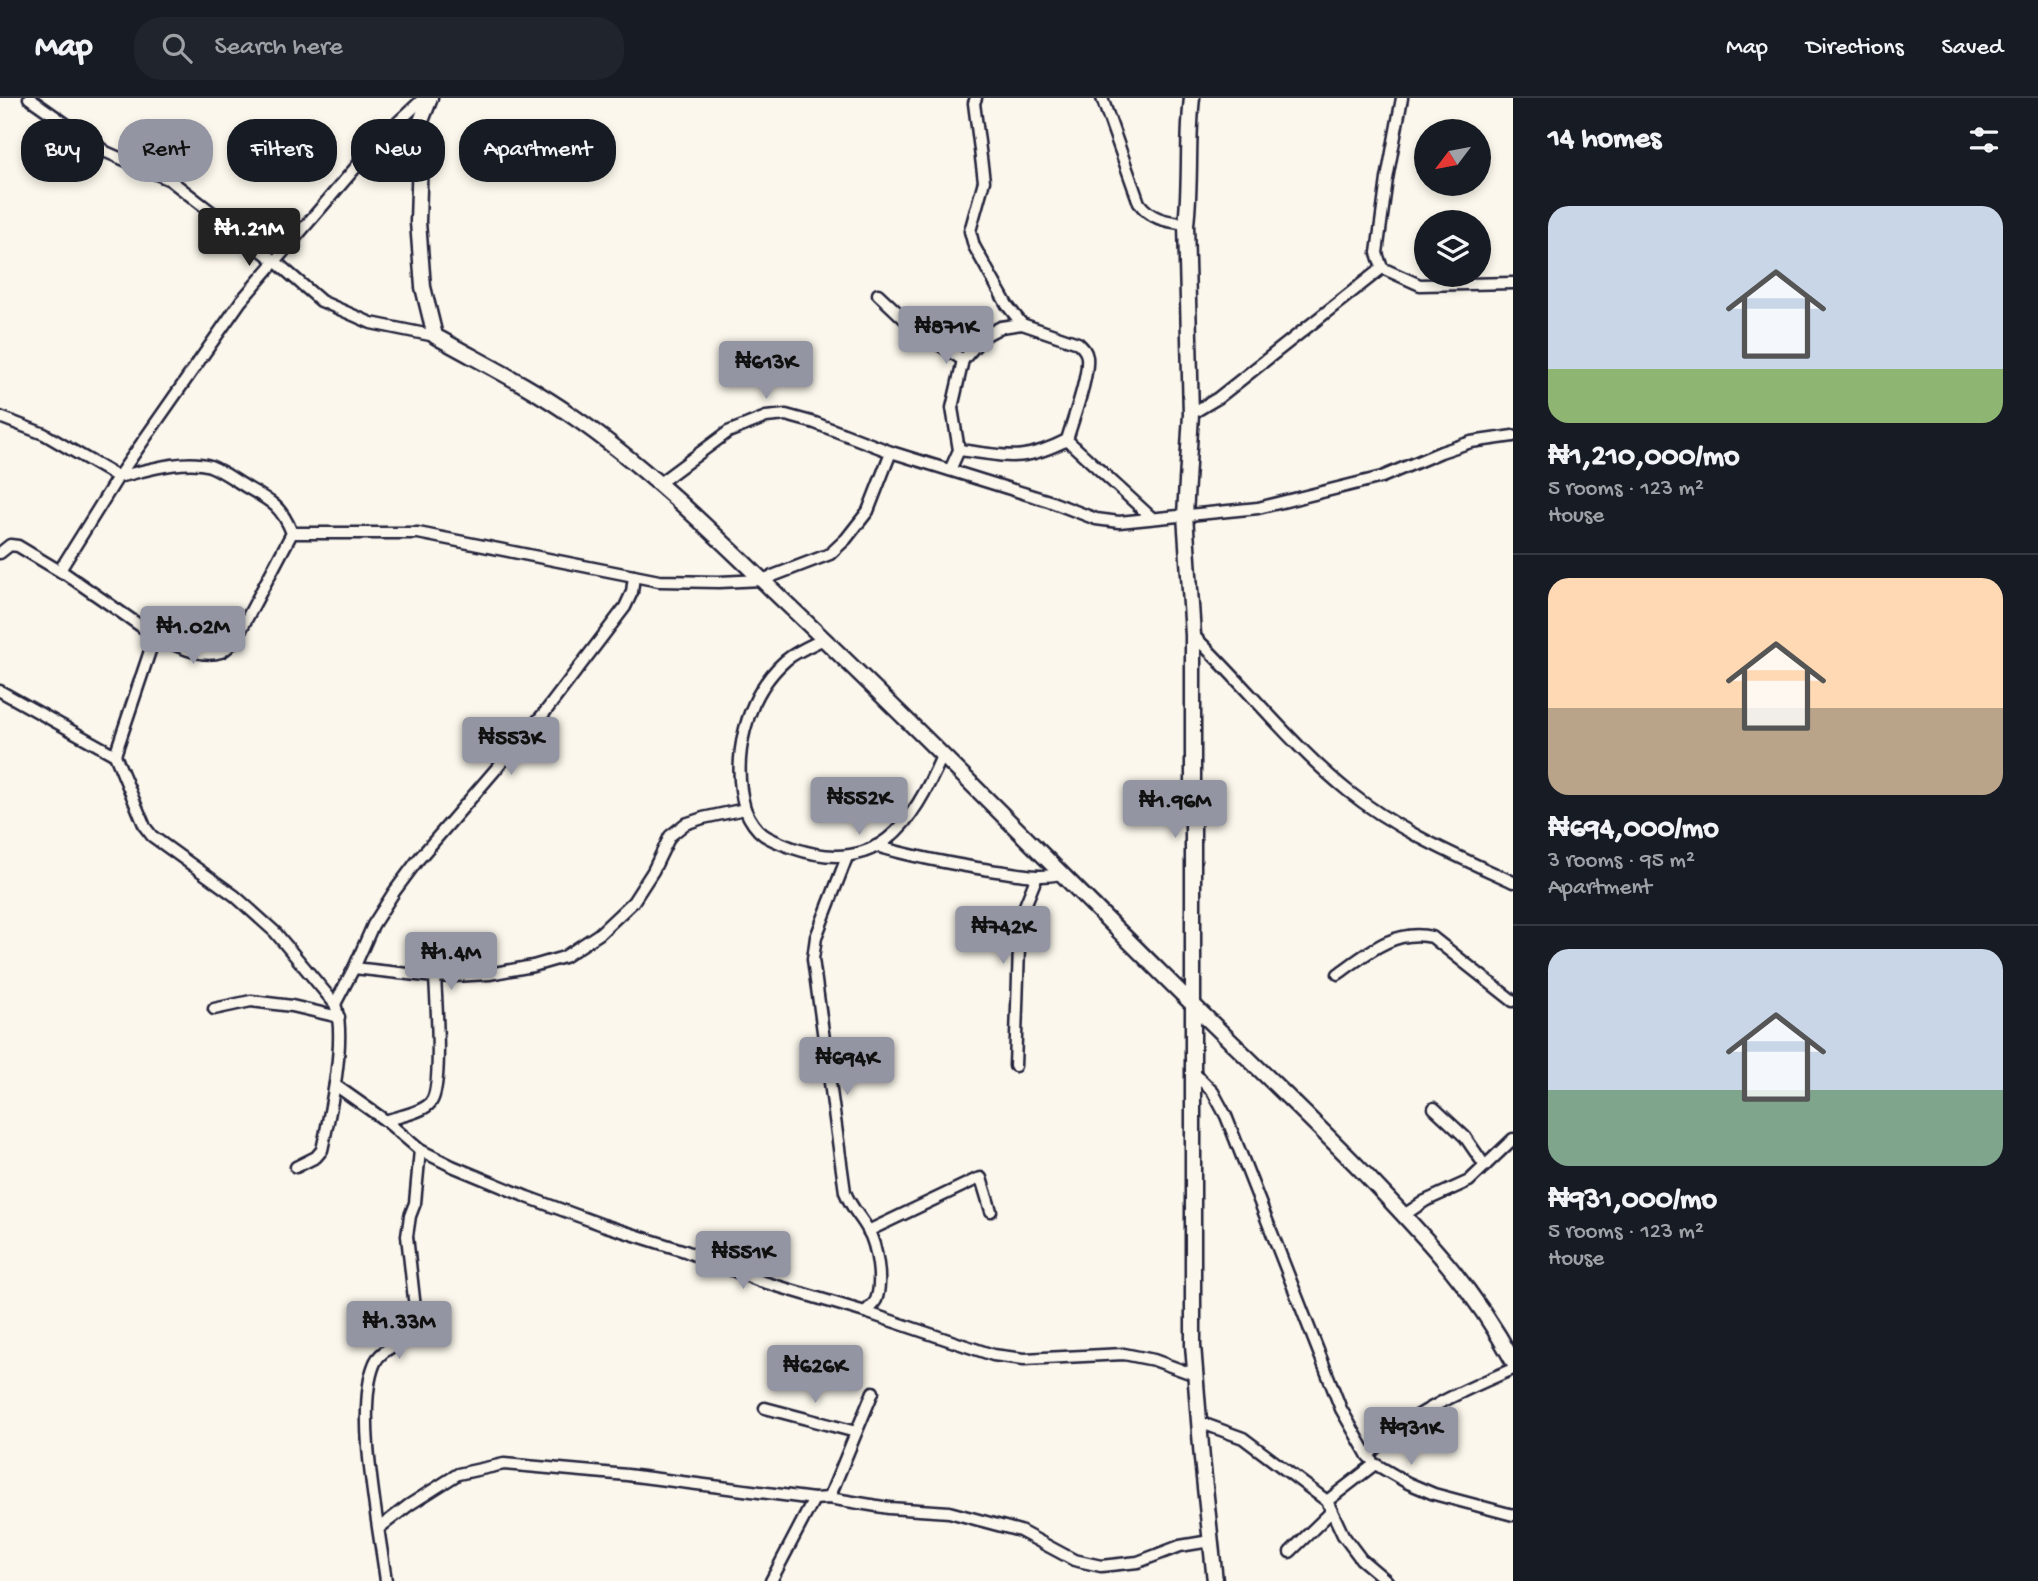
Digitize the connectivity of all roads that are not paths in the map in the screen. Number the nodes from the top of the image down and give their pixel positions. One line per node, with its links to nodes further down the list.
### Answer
1 (29, 98): 8 (street)
2 (427, 98): 8 (street); 13 (street)
3 (976, 98): 12 (street)
4 (1102, 98): 7 (street)
5 (1192, 98): 7 (street)
6 (1402, 98): 9 (street)
7 (1186, 224): 15 (street)
8 (275, 261): 13 (street); 22 (street)
9 (1382, 268): 10 (street); 15 (street)
10 (1513, 283)
11 (878, 294): 14 (street)
12 (1022, 324): 14 (street); 18 (street)
13 (435, 337): 23 (street)
14 (963, 360): 19 (street)
15 (1191, 414): 24 (street)
16 (0, 417): 22 (street)
17 (1513, 436): 24 (street)
18 (1067, 440): 19 (street); 25 (street)
19 (959, 450): 21 (street)
20 (891, 452): 21 (street); 23 (street); 30 (street)
21 (950, 470): 25 (street)
22 (118, 477): 26 (street); 28 (street)
23 (659, 484): 30 (street)
24 (1185, 515): 25 (street); 31 (street)
25 (1152, 518)
26 (292, 533): 29 (street); 32 (street)
27 (0, 554): 28 (street)
28 (64, 573): 32 (street)
29 (634, 576): 30 (street); 43 (street)
30 (762, 580): 33 (street)
31 (1193, 635): 42 (street); 47 (street)
32 (155, 636): 35 (street)
33 (824, 639): 36 (street); 37 (street)
34 (0, 691): 35 (street)
35 (115, 755): 48 (street)
36 (943, 756): 38 (street); 40 (street)
37 (745, 809): 39 (street); 45 (street)
38 (876, 846): 39 (street); 41 (street)
39 (847, 857): 62 (street)
40 (1061, 874): 41 (street); 47 (street)
41 (1037, 876): 51 (street)
42 (1513, 882)
43 (354, 968): 45 (street); 48 (street)
44 (1338, 974): 46 (street)
45 (435, 977): 55 (street)
46 (1513, 1001)
47 (1191, 1003): 52 (street); 61 (street)
48 (335, 1004): 50 (street)
49 (214, 1009): 50 (street)
50 (339, 1017): 53 (street)
51 (1015, 1066)
52 (1192, 1071): 66 (street); 71 (street)
53 (335, 1085): 55 (street); 59 (street)
54 (1434, 1108): 58 (street)
55 (386, 1121): 57 (street)
56 (1513, 1139): 58 (street)
57 (421, 1150): 63 (street); 77 (street)
58 (1485, 1166): 61 (street)
59 (296, 1167)
60 (990, 1211): 62 (street)
61 (1404, 1215): 64 (street)
62 (869, 1231): 63 (street)
63 (865, 1312): 66 (street)
64 (1513, 1361)
65 (1513, 1369): 71 (street)
66 (1195, 1375): 69 (street)
67 (873, 1392): 70 (street)
68 (765, 1408): 70 (street)
69 (1199, 1422): 74 (street); 78 (street)
70 (856, 1432): 72 (street)
71 (1371, 1460): 74 (street); 76 (street)
72 (829, 1498): 73 (street); 78 (street)
73 (814, 1499): 77 (street); 81 (street)
74 (1327, 1500): 75 (street)
75 (1331, 1512): 79 (street); 83 (street)
76 (1513, 1515)
77 (379, 1528): 80 (street)
78 (1210, 1541): 82 (street)
79 (1290, 1552)
80 (386, 1581)
81 (771, 1581)
82 (1215, 1581)
83 (1387, 1581)

